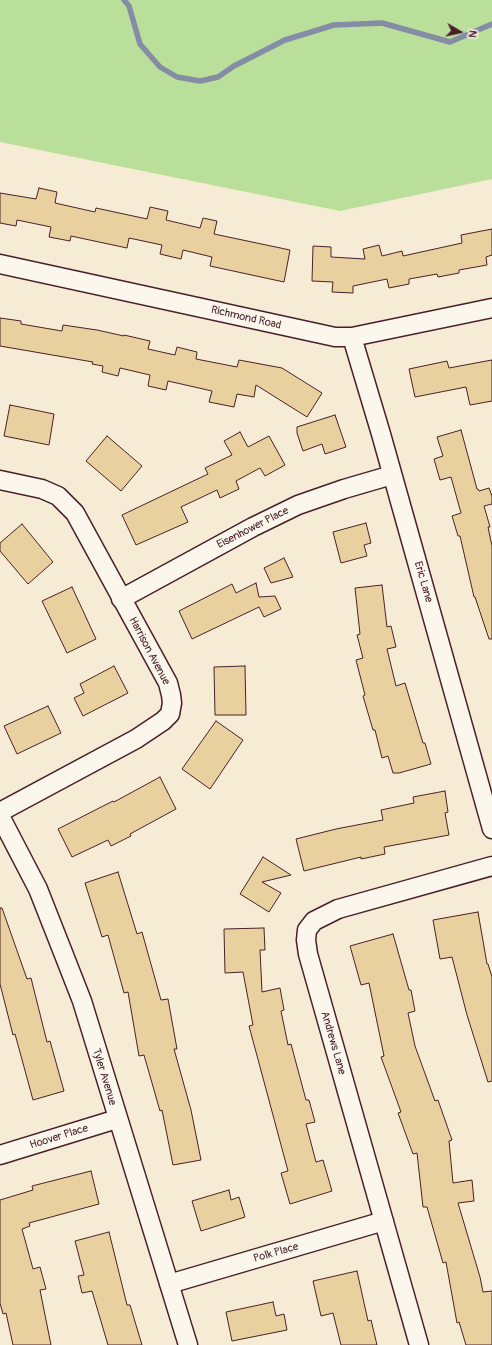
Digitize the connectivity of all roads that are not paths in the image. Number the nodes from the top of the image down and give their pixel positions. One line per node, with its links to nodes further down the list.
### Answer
1 (0, 264): 3 (street, Richmond Road)
2 (492, 308): 3 (street, Richmond Road)
3 (352, 337): 4 (street, Eric Lane)
4 (392, 475): 6 (street, Eisenhower Place); 9 (street, Eric Lane)
5 (0, 480): 6 (street, Harrison Avenue)
6 (122, 599): 7 (street, Harrison Avenue)
7 (0, 812)
8 (0, 816): 11 (street, Tyler Avenue)
9 (492, 829)
10 (492, 866): 13 (street, Andrews Lane)
11 (117, 1119): 12 (street, Hoover Place); 14 (street, Tyler Avenue)
12 (0, 1155)
13 (384, 1221): 14 (street, Polk Place); 16 (street, Andrews Lane)
14 (169, 1284): 15 (street, Tyler Avenue)
15 (188, 1345)
16 (419, 1345)

